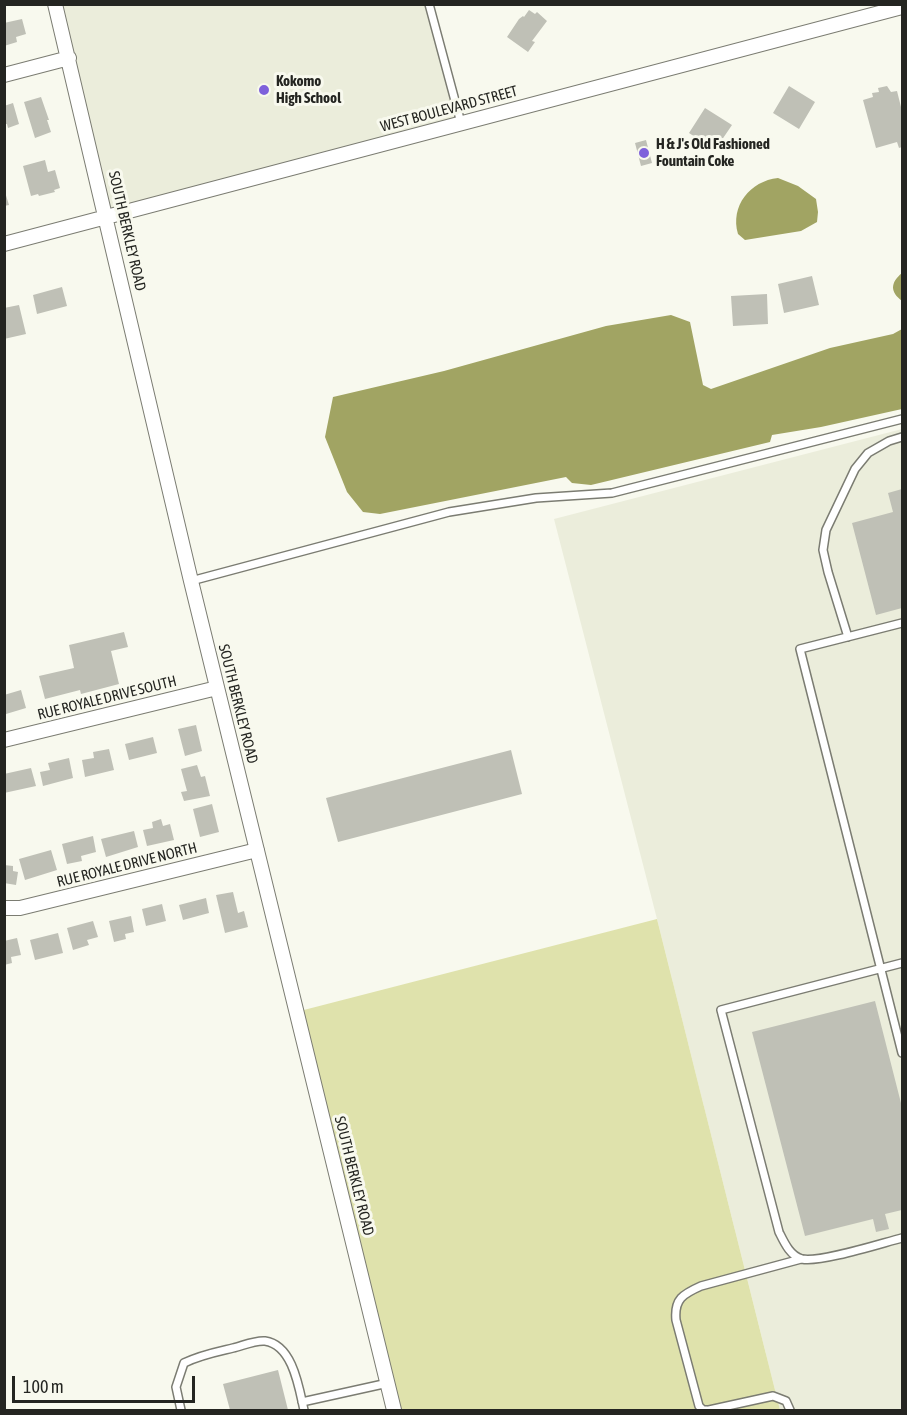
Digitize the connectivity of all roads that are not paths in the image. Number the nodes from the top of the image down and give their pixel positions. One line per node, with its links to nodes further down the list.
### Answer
1 (55, 4): 4 (street, SOUTH BERKLEY ROAD)
2 (429, 4): 6 (lane)
3 (903, 7): 6 (street, WEST BOULEVARD STREET)
4 (69, 58): 5 (street); 7 (street, SOUTH BERKLEY ROAD)
5 (4, 75)
6 (461, 123): 7 (street, WEST BOULEVARD STREET)
7 (107, 217): 8 (street, WEST BOULEVARD STREET); 11 (street, SOUTH BERKLEY ROAD)
8 (4, 244)
9 (903, 419): 11 (lane)
10 (903, 437): 13 (lane)
11 (191, 581): 14 (street, SOUTH BERKLEY ROAD)
12 (903, 623): 13 (lane)
13 (848, 637): 19 (lane)
14 (217, 688): 15 (street, RUE ROYALE DRIVE SOUTH); 16 (street, SOUTH BERKLEY ROAD)
15 (4, 740)
16 (257, 850): 17 (street, RUE ROYALE DRIVE NORTH); 23 (street, SOUTH BERKLEY ROAD)
17 (4, 908)
18 (903, 963): 19 (lane)
19 (881, 969): 20 (lane); 22 (lane)
20 (903, 1053)
21 (903, 1238): 22 (lane)
22 (801, 1259): 28 (lane)
23 (388, 1383): 24 (lane); 27 (street, SOUTH BERKLEY ROAD)
24 (302, 1402): 25 (lane); 26 (lane)
25 (181, 1410)
26 (304, 1410)
27 (394, 1410)
28 (708, 1410): 29 (lane)
29 (790, 1410)

